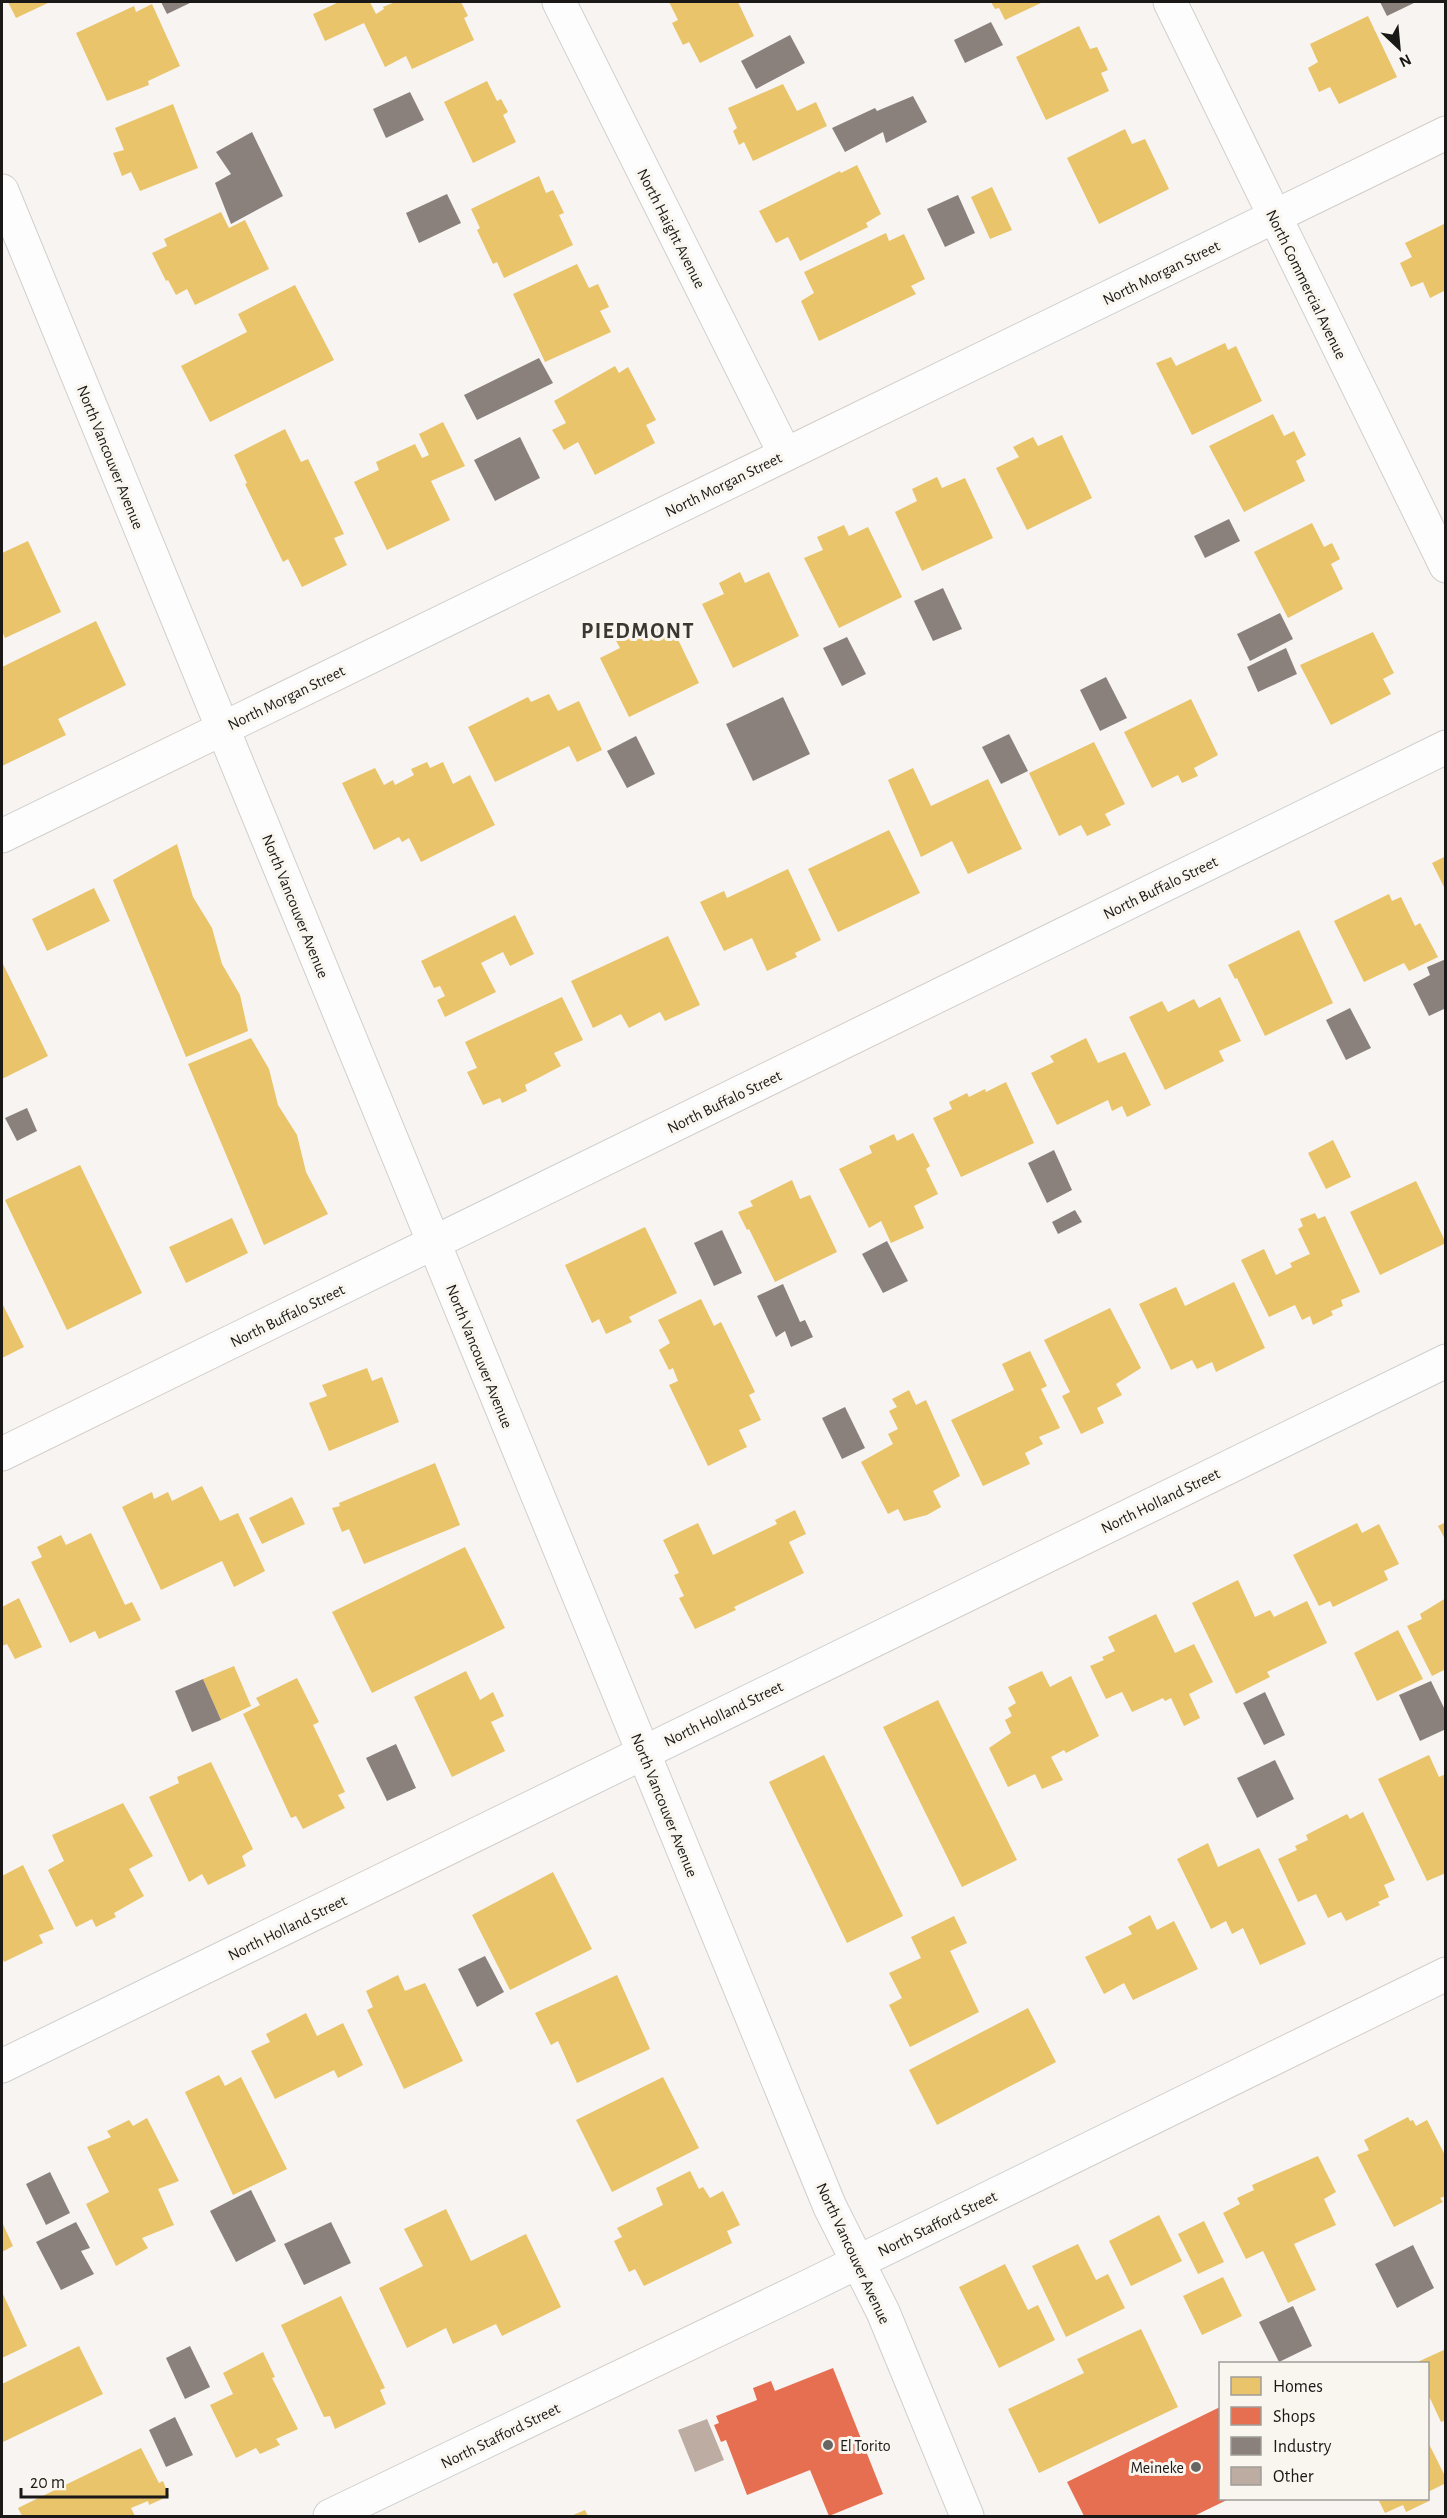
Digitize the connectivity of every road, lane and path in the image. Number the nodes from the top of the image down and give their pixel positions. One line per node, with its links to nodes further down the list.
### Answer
1 (559, 2): 6 (street, North Haight Avenue)
2 (1170, 2): 5 (street, North Commercial Avenue)
3 (1446, 133): 5 (street, North Morgan Street)
4 (2, 192): 8 (street, North Vancouver Avenue)
5 (1275, 217): 6 (street, North Morgan Street); 7 (street, North Commercial Avenue)
6 (785, 454): 8 (street, North Morgan Street)
7 (1446, 566)
8 (223, 728): 10 (street, North Morgan Street); 11 (street, North Vancouver Avenue)
9 (1446, 747): 11 (street, North Buffalo Street)
10 (2, 836)
11 (434, 1244): 13 (street, North Buffalo Street); 14 (street, North Vancouver Avenue)
12 (1446, 1361): 14 (street, North Holland Street)
13 (2, 1454)
14 (643, 1752): 16 (street, North Holland Street); 17 (street, North Vancouver Avenue)
15 (1446, 1974): 17 (street, North Stafford Street)
16 (2, 2066)
17 (858, 2262): 18 (street, North Stafford Street); 19 (street, North Vancouver Avenue)
18 (330, 2517)
19 (967, 2517)

